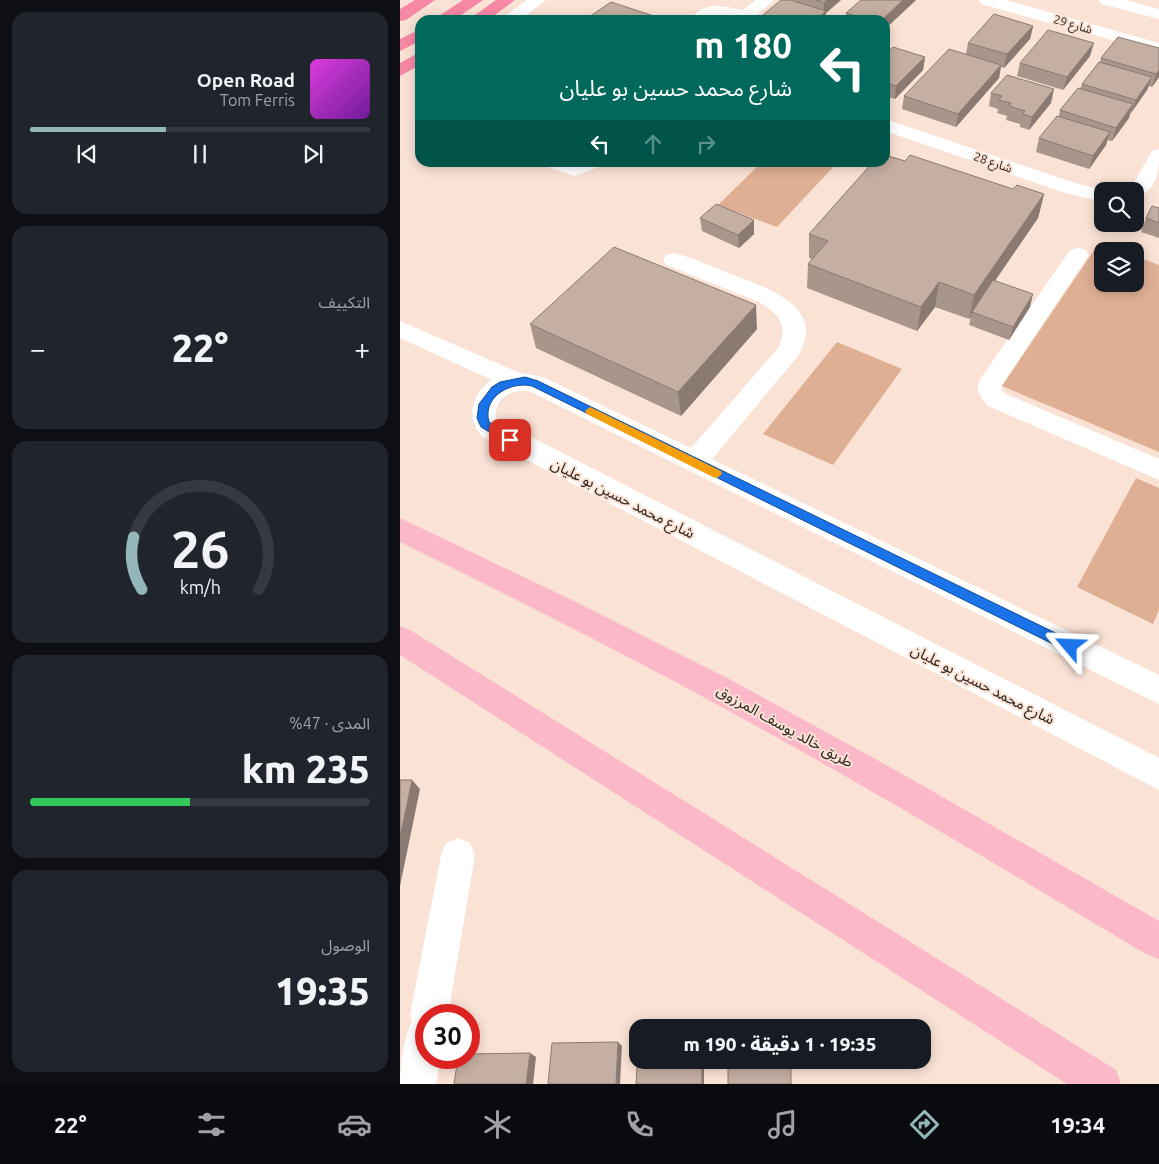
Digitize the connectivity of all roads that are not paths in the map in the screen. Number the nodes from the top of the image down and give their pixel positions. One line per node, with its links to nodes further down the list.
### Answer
1 (427, 0): 15 (highway)
2 (475, 0): 9 (highway)
3 (507, 0): 10 (highway)
4 (538, 0): 11 (street)
5 (766, 0): 14 (street)
6 (987, 0): 18 (street, شارع 29)
7 (1106, 0): 8 (street)
8 (1159, 14)
9 (450, 15)
10 (484, 15)
11 (516, 15)
12 (707, 15): 13 (street)
13 (735, 15)
14 (748, 15)
15 (400, 16)
16 (415, 37): 17 (highway)
17 (400, 46)
18 (1159, 48)
19 (415, 60): 20 (highway)
20 (400, 71)
21 (890, 127): 26 (street, شارع 28)
22 (1159, 155): 25 (street)
23 (566, 167): 24 (street)
24 (582, 167)
25 (1145, 188)
26 (1094, 195)
27 (1078, 255): 32 (street)
28 (674, 260): 31 (street)
29 (400, 329): 30 (street)
30 (516, 381): 31 (street); 36 (street, شارع محمد حسين بو عليان)
31 (694, 462): 35 (street)
32 (1159, 470)
33 (400, 530): 38 (main road, طريق خالد يوسف المرزوق)
34 (400, 639): 42 (main road)
35 (1159, 690)
36 (1159, 775)
37 (458, 855): 39 (street)
38 (1159, 941)
39 (431, 1004)
40 (420, 1069): 41 (street)
41 (417, 1084)
42 (1102, 1084)

